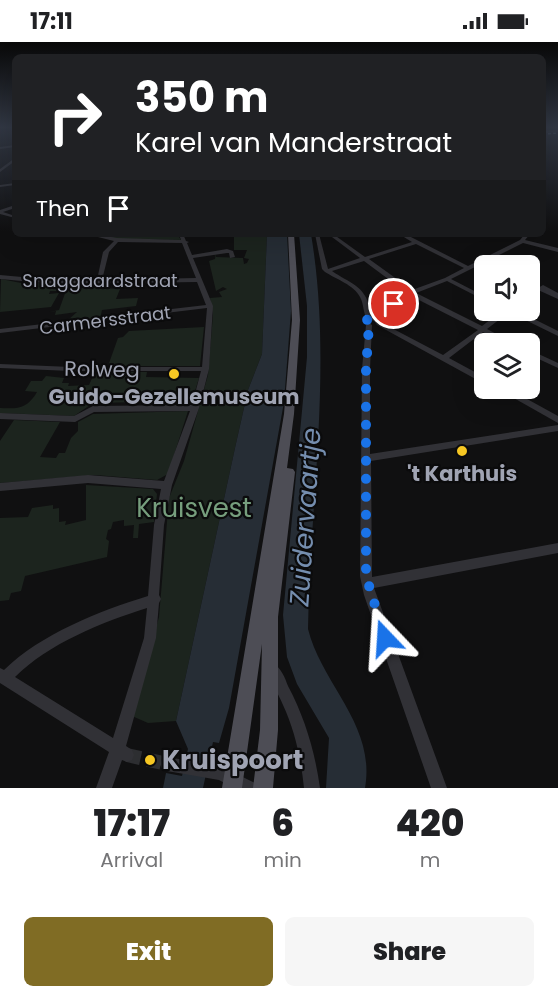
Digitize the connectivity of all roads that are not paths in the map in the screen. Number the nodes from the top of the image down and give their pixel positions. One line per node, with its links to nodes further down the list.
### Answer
1 (102, 237): 9 (street)
2 (183, 237): 11 (street)
3 (293, 237): 50 (main road)
4 (293, 237): 56 (main road)
5 (318, 237): 18 (street)
6 (334, 237): 16 (street)
7 (407, 237): 12 (street)
8 (525, 237): 10 (street)
9 (117, 240): 11 (street); 22 (street)
10 (522, 241): 13 (street); 17 (street)
11 (186, 242): 14 (street)
12 (417, 242): 16 (street); 17 (street)
13 (558, 250)
14 (190, 257): 15 (street); 21 (street)
15 (232, 257)
16 (365, 259): 18 (street); 24 (street)
17 (467, 268): 20 (street)
18 (327, 271): 26 (street)
19 (0, 277): 22 (street, Snaggaardstraat)
20 (447, 279): 23 (street); 24 (street)
21 (200, 280): 22 (street, Snaggaardstraat); 25 (street)
22 (99, 282)
23 (474, 293)
24 (412, 294): 26 (street); 29 (street)
25 (210, 306): 30 (street, Carmersstraat); 37 (street)
26 (371, 320): 34 (street); 44 (street)
27 (495, 321): 29 (street)
28 (531, 321): 32 (street)
29 (484, 329): 31 (street); 34 (street)
30 (0, 331)
31 (491, 333)
32 (558, 334)
33 (540, 357): 36 (street)
34 (444, 358): 38 (street)
35 (0, 366): 37 (street, Rolweg)
36 (558, 366)
37 (205, 369): 40 (street)
38 (474, 374)
39 (520, 399): 42 (street)
40 (195, 408): 41 (street); 45 (street)
41 (0, 416)
42 (558, 420)
43 (558, 428): 44 (street)
44 (366, 458): 48 (street)
45 (167, 485): 46 (street); 49 (street)
46 (0, 487)
47 (558, 548): 48 (street)
48 (368, 582): 60 (street)
49 (155, 599): 51 (street); 52 (street)
50 (268, 661): 58 (main road); 59 (street)
51 (3, 676): 52 (street)
52 (122, 753): 57 (street)
53 (167, 764): 54 (street)
54 (183, 766): 55 (street)
55 (208, 771): 56 (street)
56 (238, 785)
57 (104, 788)
58 (263, 788)
59 (312, 788)
60 (439, 788)

